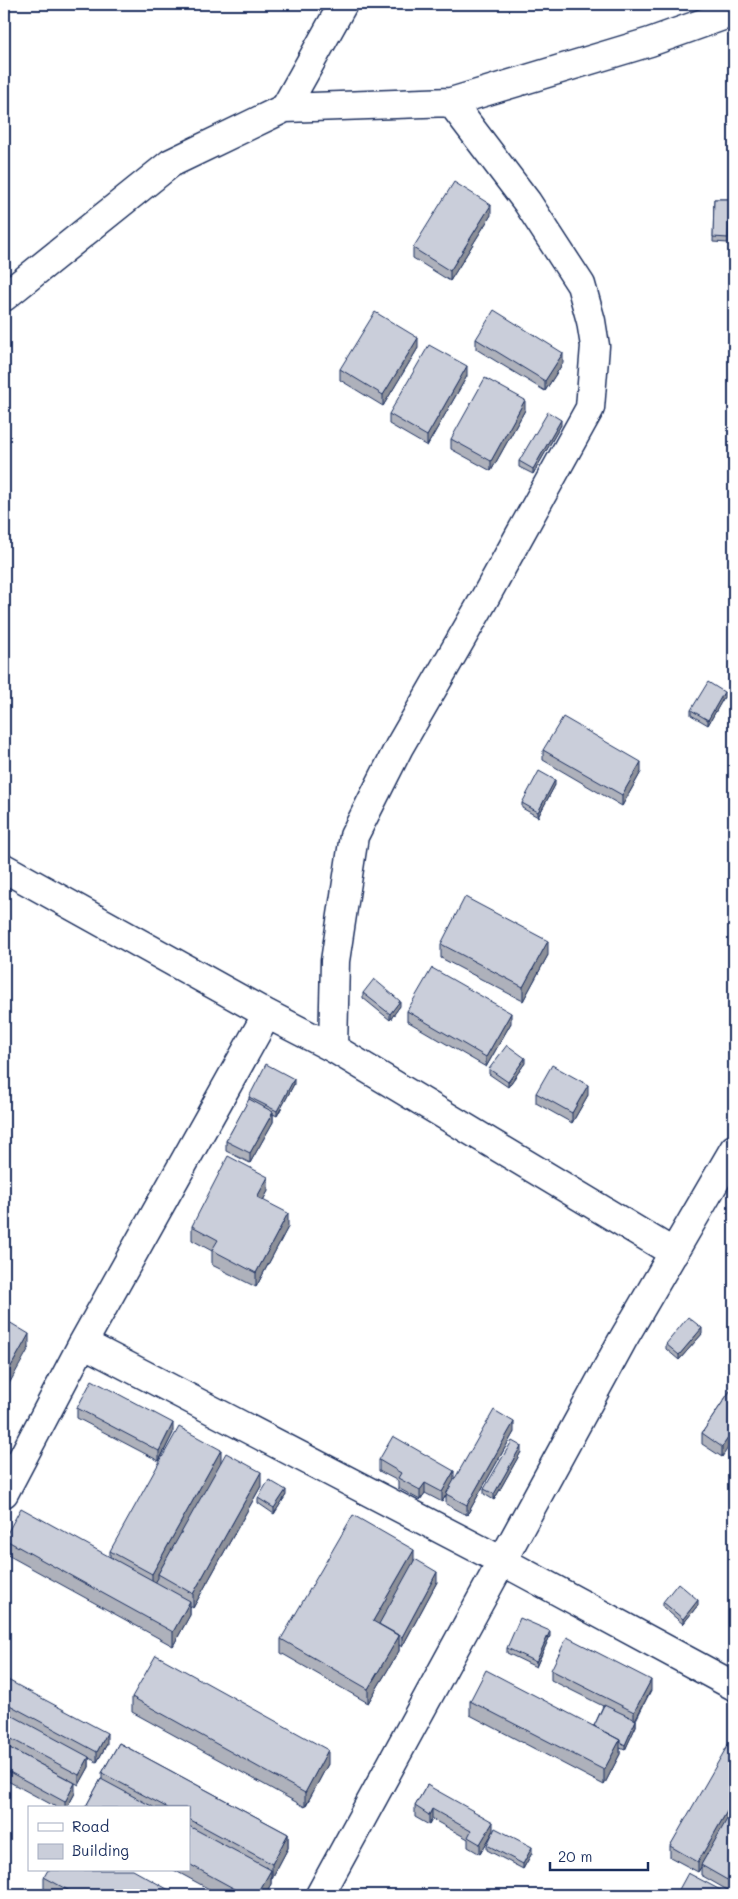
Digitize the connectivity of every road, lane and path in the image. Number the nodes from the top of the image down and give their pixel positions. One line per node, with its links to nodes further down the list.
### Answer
1 (343, 4): 4 (street)
2 (734, 12): 3 (street)
3 (451, 102): 4 (street); 8 (street)
4 (285, 108): 5 (street)
5 (4, 297)
6 (4, 868): 7 (street)
7 (267, 1014): 8 (street); 11 (street)
8 (333, 1048): 10 (street)
9 (734, 1149): 10 (street)
10 (674, 1253): 13 (street)
11 (83, 1343): 12 (street); 13 (street)
12 (4, 1493)
13 (502, 1561): 14 (street); 15 (street)
14 (734, 1686)
15 (324, 1894)

